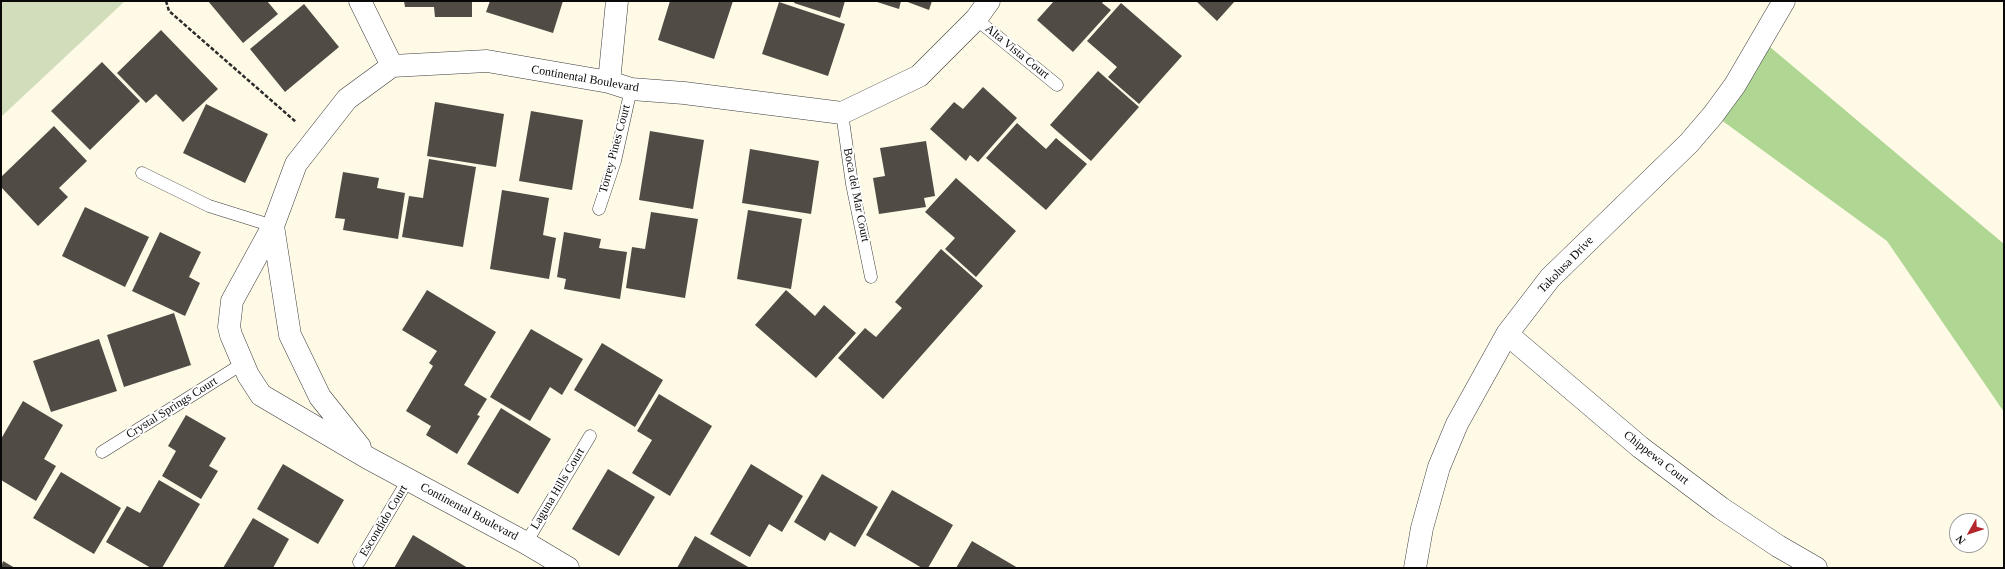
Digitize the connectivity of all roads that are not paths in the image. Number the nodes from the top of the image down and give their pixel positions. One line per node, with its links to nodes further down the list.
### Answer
1 (360, 1): 6 (street)
2 (617, 1): 7 (street)
3 (989, 1): 5 (street)
4 (1784, 1): 15 (street, Takolusa Drive)
5 (976, 19): 8 (lane, Alta Vista Court); 10 (street)
6 (392, 66): 7 (street, Continental Boulevard); 13 (street, Continental Boulevard)
7 (609, 82): 9 (street, Continental Boulevard)
8 (1057, 85)
9 (631, 89): 10 (street, Continental Boulevard); 12 (lane, Torrey Pines Court)
10 (842, 113): 14 (lane, Boca del Mar Court)
11 (142, 173): 13 (lane)
12 (599, 209)
13 (273, 226): 16 (street, Continental Boulevard); 19 (street, Continental Boulevard)
14 (871, 277)
15 (1507, 334): 24 (street, Takolusa Drive); 25 (street, Chippewa Court)
16 (242, 364): 18 (lane, Crystal Springs Court); 19 (street, Continental Boulevard)
17 (590, 436): 21 (lane, Laguna Hills Court)
18 (102, 452)
19 (368, 458): 20 (street, Continental Boulevard)
20 (408, 480): 21 (street, Continental Boulevard); 22 (lane, Escondido Court)
21 (526, 543): 23 (street, Continental Boulevard)
22 (359, 562)
23 (568, 568)
24 (1415, 568)
25 (1816, 568)

